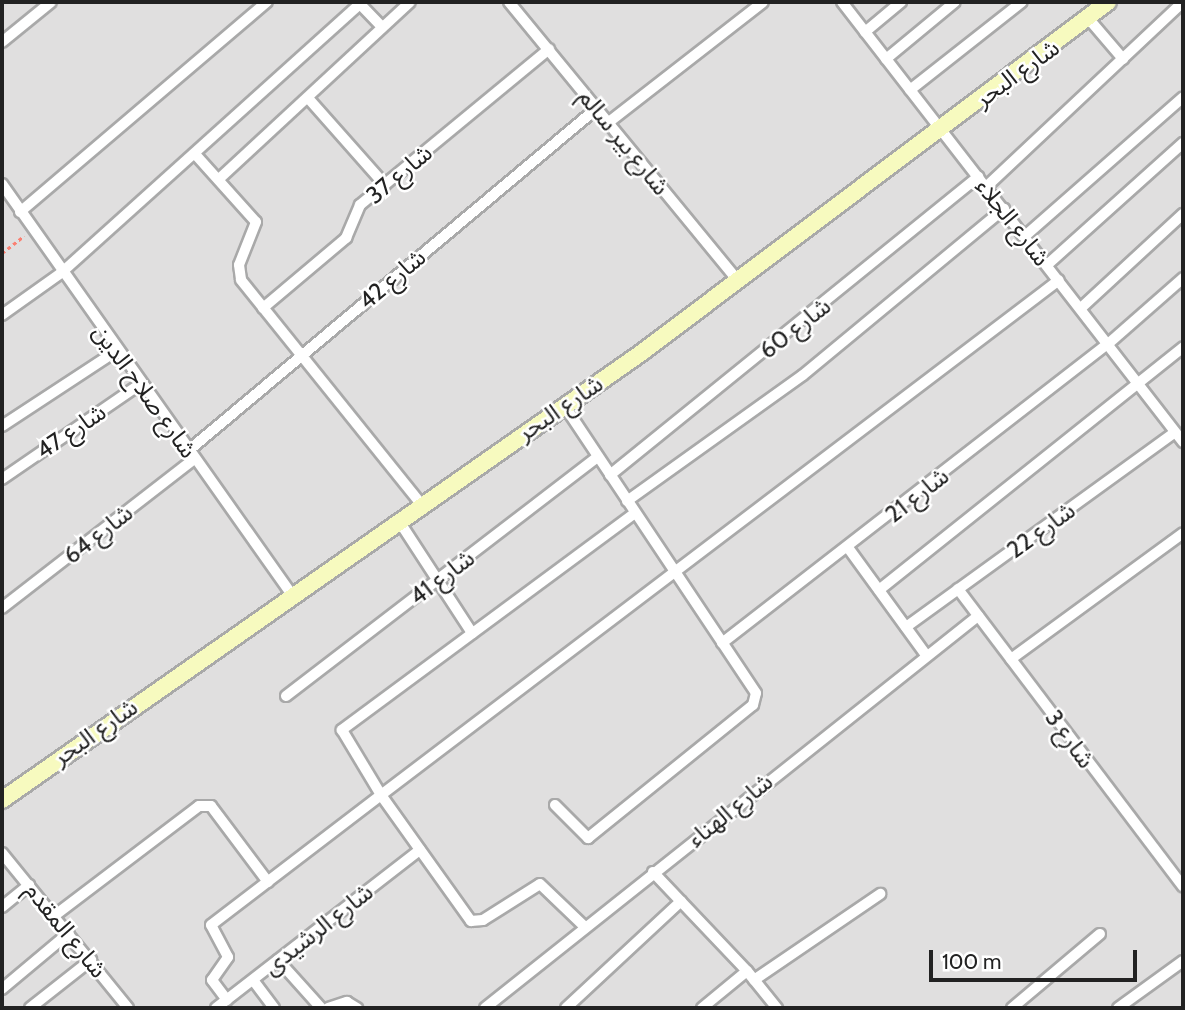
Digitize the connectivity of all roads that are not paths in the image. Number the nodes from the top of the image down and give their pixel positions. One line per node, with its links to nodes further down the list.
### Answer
1 (51, 2): 16 (street)
2 (267, 2): 34 (street)
3 (410, 2): 14 (street)
4 (509, 2): 17 (street, شارع بير سالم)
5 (763, 2): 24 (street)
6 (901, 2): 15 (street)
7 (956, 2): 18 (street)
8 (1022, 2): 20 (street)
9 (1108, 2): 13 (street, شارع البحر)
10 (1183, 2): 19 (street)
11 (359, 3): 14 (street); 27 (street)
12 (845, 3): 15 (street, شارع الجلاء)
13 (1088, 18): 19 (street); 25 (street, شارع البحر)
14 (382, 27): 22 (street)
15 (865, 32): 18 (street, شارع الجلاء)
16 (2, 42)
17 (549, 50): 23 (street, شارع بير سالم); 31 (street, شارع 37)
18 (886, 59): 20 (street, شارع الجلاء)
19 (1123, 59): 32 (street)
20 (910, 90): 25 (street, شارع الجلاء)
21 (1183, 97): 36 (street)
22 (308, 98): 29 (street); 31 (street)
23 (597, 108): 24 (street, شارع بير سالم); 48 (street, شارع 42)
24 (608, 122): 41 (street, شارع بير سالم)
25 (939, 130): 28 (street, شارع الجلاء); 41 (street, شارع البحر)
26 (1183, 143): 37 (street)
27 (195, 154): 29 (street); 38 (street)
28 (978, 177): 32 (street, شارع الجلاء); 57 (street, شارع 60)
29 (219, 179): 42 (street)
30 (2, 184): 34 (street, شارع صلاح الدين)
31 (385, 185): 42 (street, شارع 37)
32 (986, 187): 33 (street, شارع الجلاء)
33 (1004, 209): 36 (street, شارع الجلاء); 59 (street)
34 (20, 212): 38 (street, شارع صلاح الدين)
35 (1183, 214): 43 (street)
36 (1025, 236): 37 (street, شارع الجلاء)
37 (1047, 265): 40 (street, شارع الجلاء)
38 (61, 273): 44 (street); 47 (street, شارع صلاح الدين)
39 (1183, 278): 45 (street, شارع 21)
40 (1059, 280): 43 (street, شارع الجلاء); 65 (street)
41 (739, 282): 51 (street, شارع البحر)
42 (263, 308): 48 (street)
43 (1081, 308): 45 (street, شارع الجلاء)
44 (2, 315)
45 (1108, 344): 50 (street, شارع الجلاء); 64 (street, شارع 21)
46 (1183, 347): 50 (street)
47 (116, 351): 49 (street, شارع صلاح الدين); 52 (street)
48 (300, 358): 55 (street, شارع 42); 60 (street)
49 (140, 384): 55 (street, شارع صلاح الدين); 58 (street, شارع 47)
50 (1140, 386): 53 (street, شارع الجلاء); 68 (street)
51 (564, 405): 56 (street); 60 (street, شارع البحر)
52 (2, 426)
53 (1175, 432): 54 (street, شارع الجلاء); 67 (street, شارع 22)
54 (1183, 442)
55 (191, 455): 69 (street, شارع صلاح الدين); 70 (street, شارع 64)
56 (598, 457): 57 (street); 66 (street, شارع 41)
57 (610, 475): 59 (street)
58 (2, 479)
59 (627, 501): 61 (street)
60 (422, 505): 62 (street, شارع البحر)
61 (635, 513): 65 (street); 73 (street)
62 (399, 521): 66 (street); 69 (street, شارع البحر)
63 (1183, 533): 76 (street)
64 (849, 549): 68 (street); 74 (street, شارع 21)
65 (672, 572): 74 (street); 78 (street)
66 (439, 580): 73 (street); 77 (street, شارع 41)
67 (958, 589): 71 (street, شارع 3); 72 (street, شارع 22)
68 (878, 590): 72 (street)
69 (292, 595): 79 (street, شارع البحر)
70 (2, 608)
71 (978, 616): 75 (street, شارع الهناء); 76 (street, شارع 3)
72 (906, 627): 75 (street)
73 (472, 632): 78 (street)
74 (722, 643): 80 (street)
75 (926, 655): 83 (street, شارع الهناء)
76 (1011, 659): 86 (street, شارع 3)
77 (286, 696)
78 (381, 795): 81 (street); 84 (street)
79 (2, 800)
80 (555, 805)
81 (420, 850): 91 (street); 95 (street, شارع الرشيدى)
82 (2, 853): 85 (street, شارع المقدم)
83 (653, 872): 88 (street); 91 (street, شارع الهناء)
84 (268, 882): 90 (street); 100 (street)
85 (29, 885): 89 (street); 90 (street, شارع المقدم)
86 (1183, 887)
87 (880, 894): 97 (street)
88 (681, 901): 97 (street); 109 (street)
89 (2, 907)
90 (54, 916): 92 (street, شارع المقدم)
91 (585, 927): 108 (street, شارع الهناء)
92 (69, 933): 94 (street, شارع المقدم); 99 (street)
93 (1100, 934): 112 (street)
94 (91, 960): 101 (street); 102 (street, شارع المقدم)
95 (278, 960): 98 (street, شارع الرشيدى); 105 (street)
96 (1183, 961): 113 (street)
97 (751, 976): 110 (street); 111 (street)
98 (253, 980): 100 (street, شارع الرشيدى); 104 (street)
99 (2, 989)
100 (227, 1000): 103 (street, شارع الرشيدى)
101 (30, 1008)
102 (128, 1008)
103 (216, 1008)
104 (274, 1008)
105 (320, 1008)
106 (328, 1008): 107 (street)
107 (357, 1008)
108 (485, 1008)
109 (566, 1008)
110 (702, 1008)
111 (777, 1008)
112 (1012, 1008)
113 (1118, 1008)

